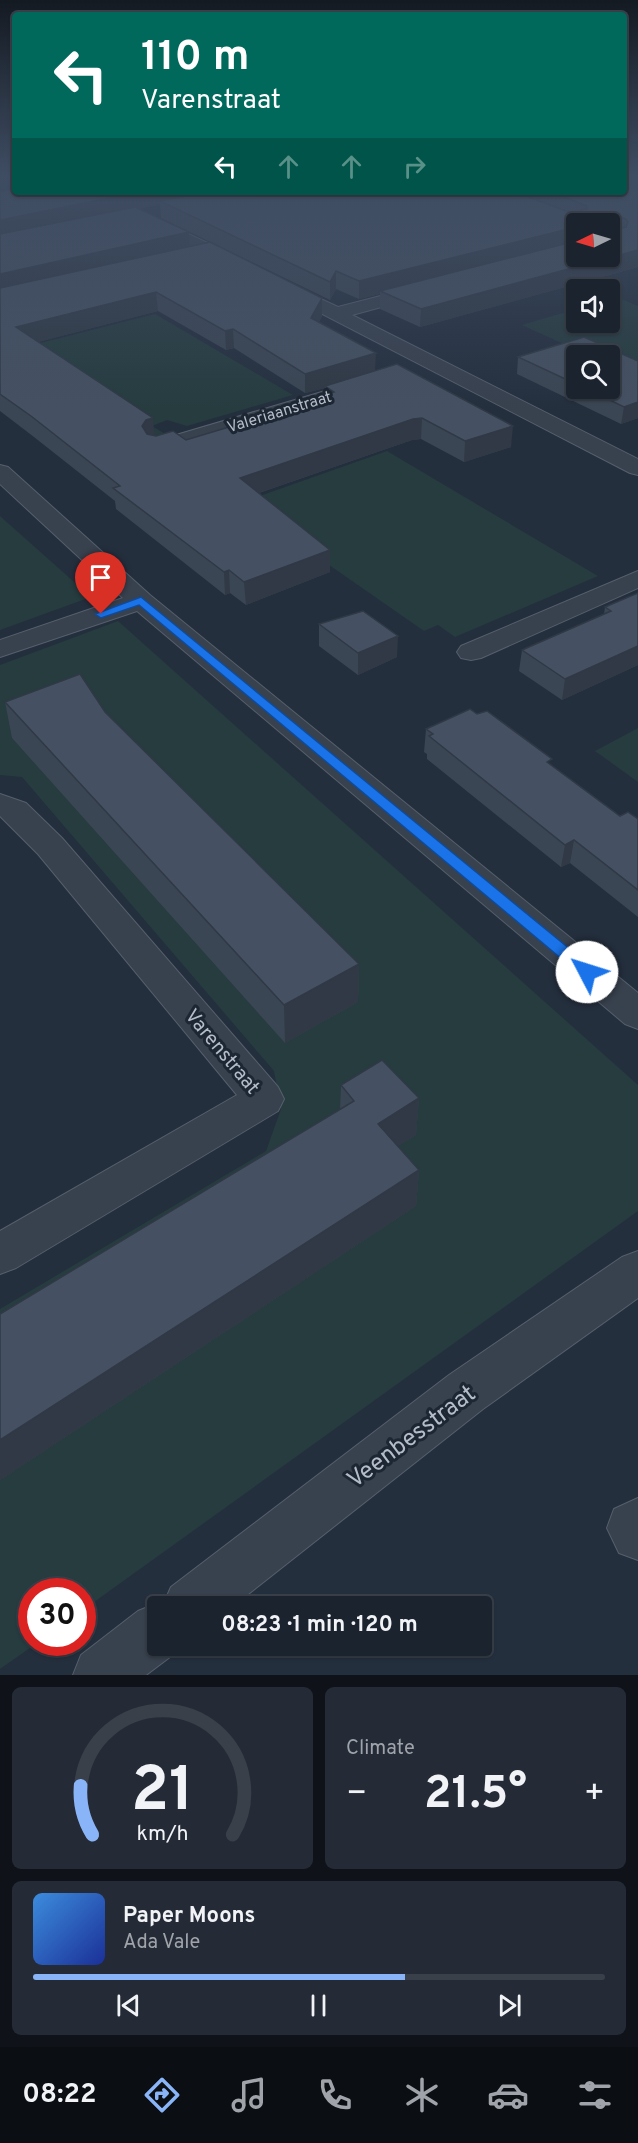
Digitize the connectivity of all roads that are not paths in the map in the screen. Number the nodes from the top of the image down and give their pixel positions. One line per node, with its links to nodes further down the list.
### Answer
1 (202, 254): 3 (street)
2 (217, 254): 5 (street)
3 (189, 257)
4 (438, 286): 5 (street)
5 (333, 314): 6 (street)
6 (436, 363): 7 (street); 11 (street)
7 (401, 374)
8 (378, 381): 10 (street, Valeriaanstraat)
9 (638, 442): 11 (street)
10 (157, 448)
11 (608, 453): 12 (street)
12 (638, 468)
13 (0, 471): 15 (street)
14 (638, 579): 17 (street)
15 (141, 601): 16 (street); 19 (street)
16 (0, 649)
17 (471, 652)
18 (0, 804): 20 (street, Varenstraat)
19 (638, 1014)
20 (0, 1254)
21 (638, 1272): 24 (street, Veenbesstraat)
22 (638, 1524): 23 (street)
23 (638, 1534)
24 (203, 1596)
25 (147, 1639): 26 (street)
26 (101, 1675)

